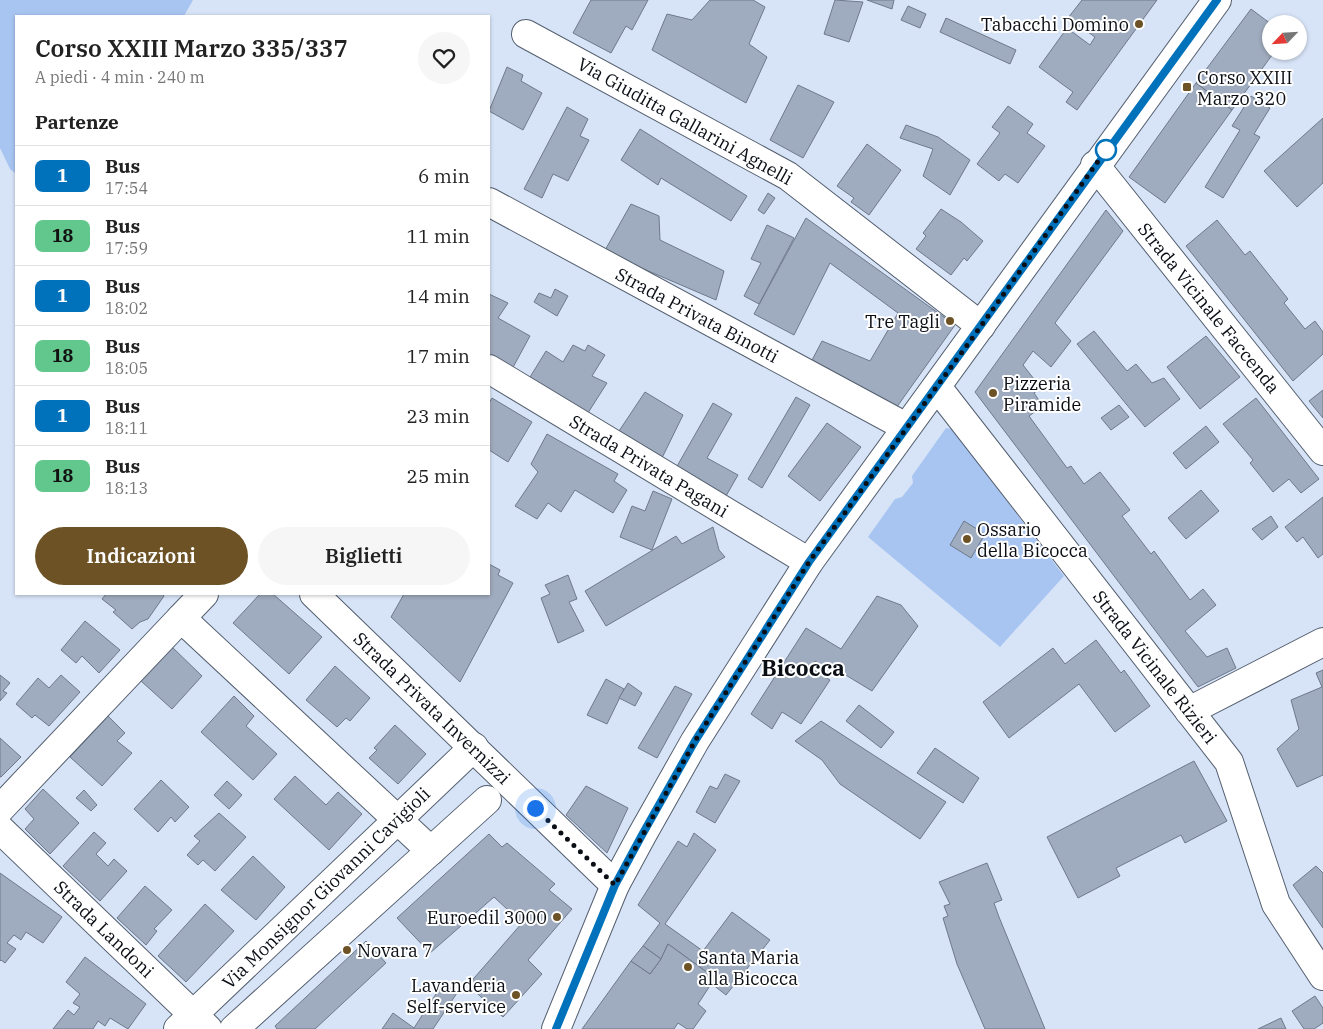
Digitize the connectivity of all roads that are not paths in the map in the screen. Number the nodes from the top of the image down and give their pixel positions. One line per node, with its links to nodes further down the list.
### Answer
1 (1215, 1): 3 (street)
2 (526, 34): 5 (street, Via Giuditta Gallarini Agnelli)
3 (1095, 166): 5 (street); 9 (street, Strada Vicinale Faccenda)
4 (490, 203): 8 (street, Strada Privata Binotti)
5 (981, 326): 7 (street)
6 (490, 370): 10 (street, Strada Privata Pagani)
7 (937, 387): 8 (street); 15 (street, Strada Vicinale Rizieri)
8 (906, 427): 10 (street)
9 (1323, 451)
10 (809, 562): 22 (street)
11 (203, 595): 13 (street)
12 (315, 595): 16 (street, Strada Privata Invernizzi)
13 (181, 618): 18 (street); 19 (street)
14 (1323, 642): 15 (street)
15 (1189, 711): 23 (street, Strada Vicinale Rizieri)
16 (474, 747): 19 (street, Via Monsignor Giovanni Cavigioli); 22 (street, Strada Privata Invernizzi)
17 (487, 800): 21 (street)
18 (0, 809)
19 (398, 819): 21 (street); 24 (street, Via Monsignor Giovanni Cavigioli)
20 (0, 829): 24 (street, Strada Landoni)
21 (431, 851): 25 (street)
22 (615, 885): 26 (street)
23 (1323, 976)
24 (193, 1024)
25 (234, 1029)
26 (556, 1029)

